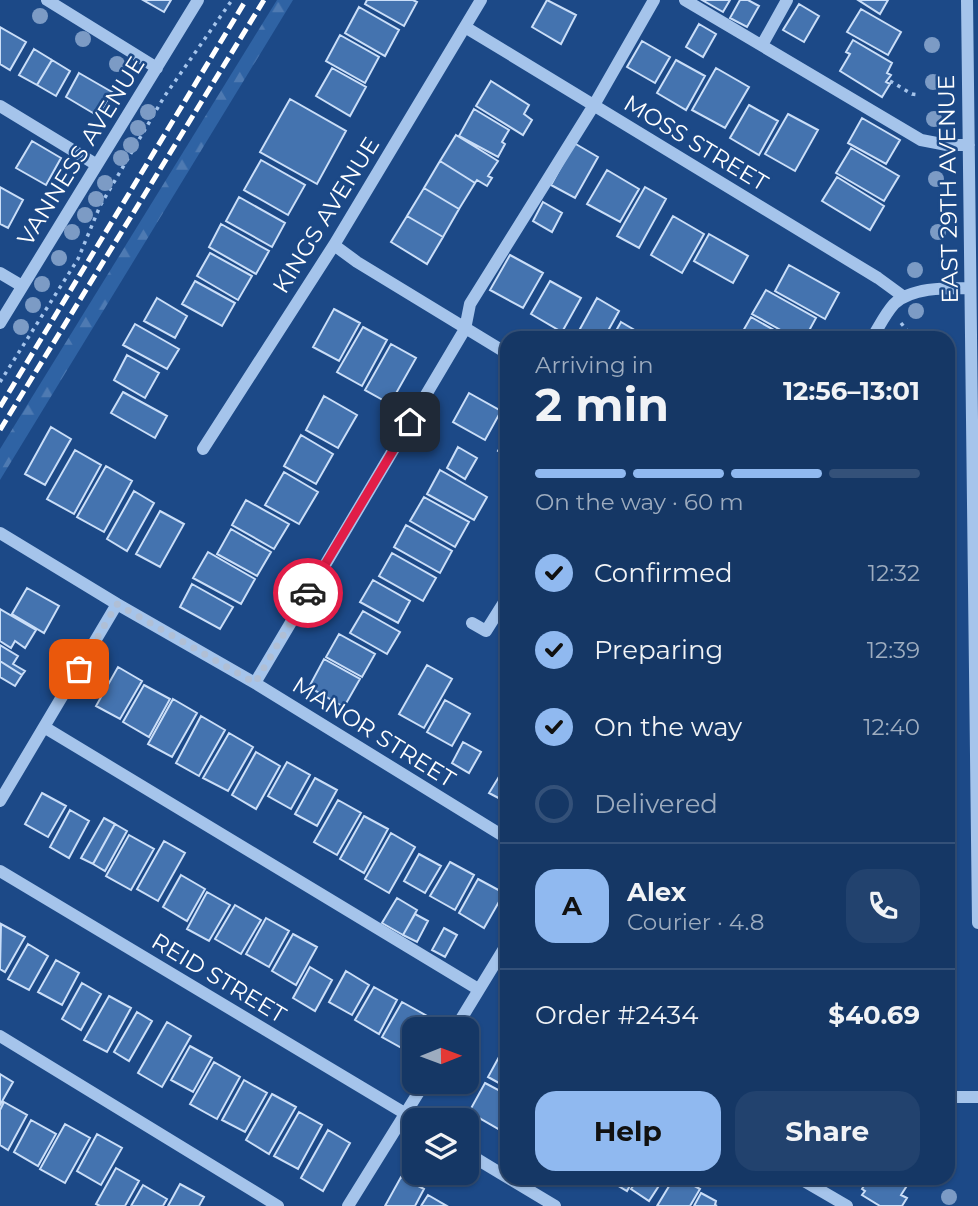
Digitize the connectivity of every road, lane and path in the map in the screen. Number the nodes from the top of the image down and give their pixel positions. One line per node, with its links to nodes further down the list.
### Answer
1 (47, 0): 11 (street)
2 (198, 0): 11 (street, VANNESS AVENUE)
3 (232, 0): 29 (path)
4 (481, 0): 9 (street, KINGS AVENUE)
5 (654, 0): 14 (street)
6 (685, 0): 10 (street)
7 (787, 0): 10 (street)
8 (967, 0): 16 (street, EAST 29TH AVENUE)
9 (465, 27): 14 (street, MOSS STREET); 18 (street, KINGS AVENUE)
10 (762, 45): 16 (street)
11 (157, 68): 17 (street, VANNESS AVENUE)
12 (890, 81): 13 (path)
13 (920, 95)
14 (594, 105): 22 (street, MOSS STREET); 25 (street)
15 (0, 106): 17 (street)
16 (969, 145): 21 (street, EAST 29TH AVENUE)
17 (97, 165): 20 (street, VANNESS AVENUE)
18 (334, 245): 25 (street); 30 (street, KINGS AVENUE)
19 (0, 273): 20 (street)
20 (22, 286): 23 (street, VANNESS AVENUE)
21 (970, 288): 22 (street); 35 (street, EAST 29TH AVENUE)
22 (904, 297): 26 (street)
23 (0, 323)
24 (901, 323): 27 (path)
25 (465, 329): 28 (street); 36 (street)
26 (876, 331)
27 (907, 331)
28 (500, 349)
29 (0, 382)
30 (203, 449)
31 (1, 533): 32 (street, MANOR STREET)
32 (117, 604): 36 (street, MANOR STREET); 37 (street)
33 (500, 609): 34 (street)
34 (472, 622)
35 (976, 629): 41 (street, EAST 29TH AVENUE)
36 (255, 683): 39 (street, MANOR STREET)
37 (44, 727): 38 (street); 43 (street)
38 (0, 801)
39 (500, 834)
40 (0, 871): 48 (street, REID STREET)
41 (978, 923)
42 (500, 955): 43 (street)
43 (478, 989): 44 (street)
44 (462, 1017)
45 (0, 1036): 54 (street)
46 (955, 1097): 47 (street)
47 (978, 1097)
48 (402, 1112)
49 (402, 1130): 55 (street)
50 (479, 1160): 51 (street)
51 (500, 1172)
52 (521, 1185): 56 (street)
53 (811, 1185): 57 (street)
54 (278, 1206)
55 (348, 1206)
56 (555, 1206)
57 (848, 1206)

